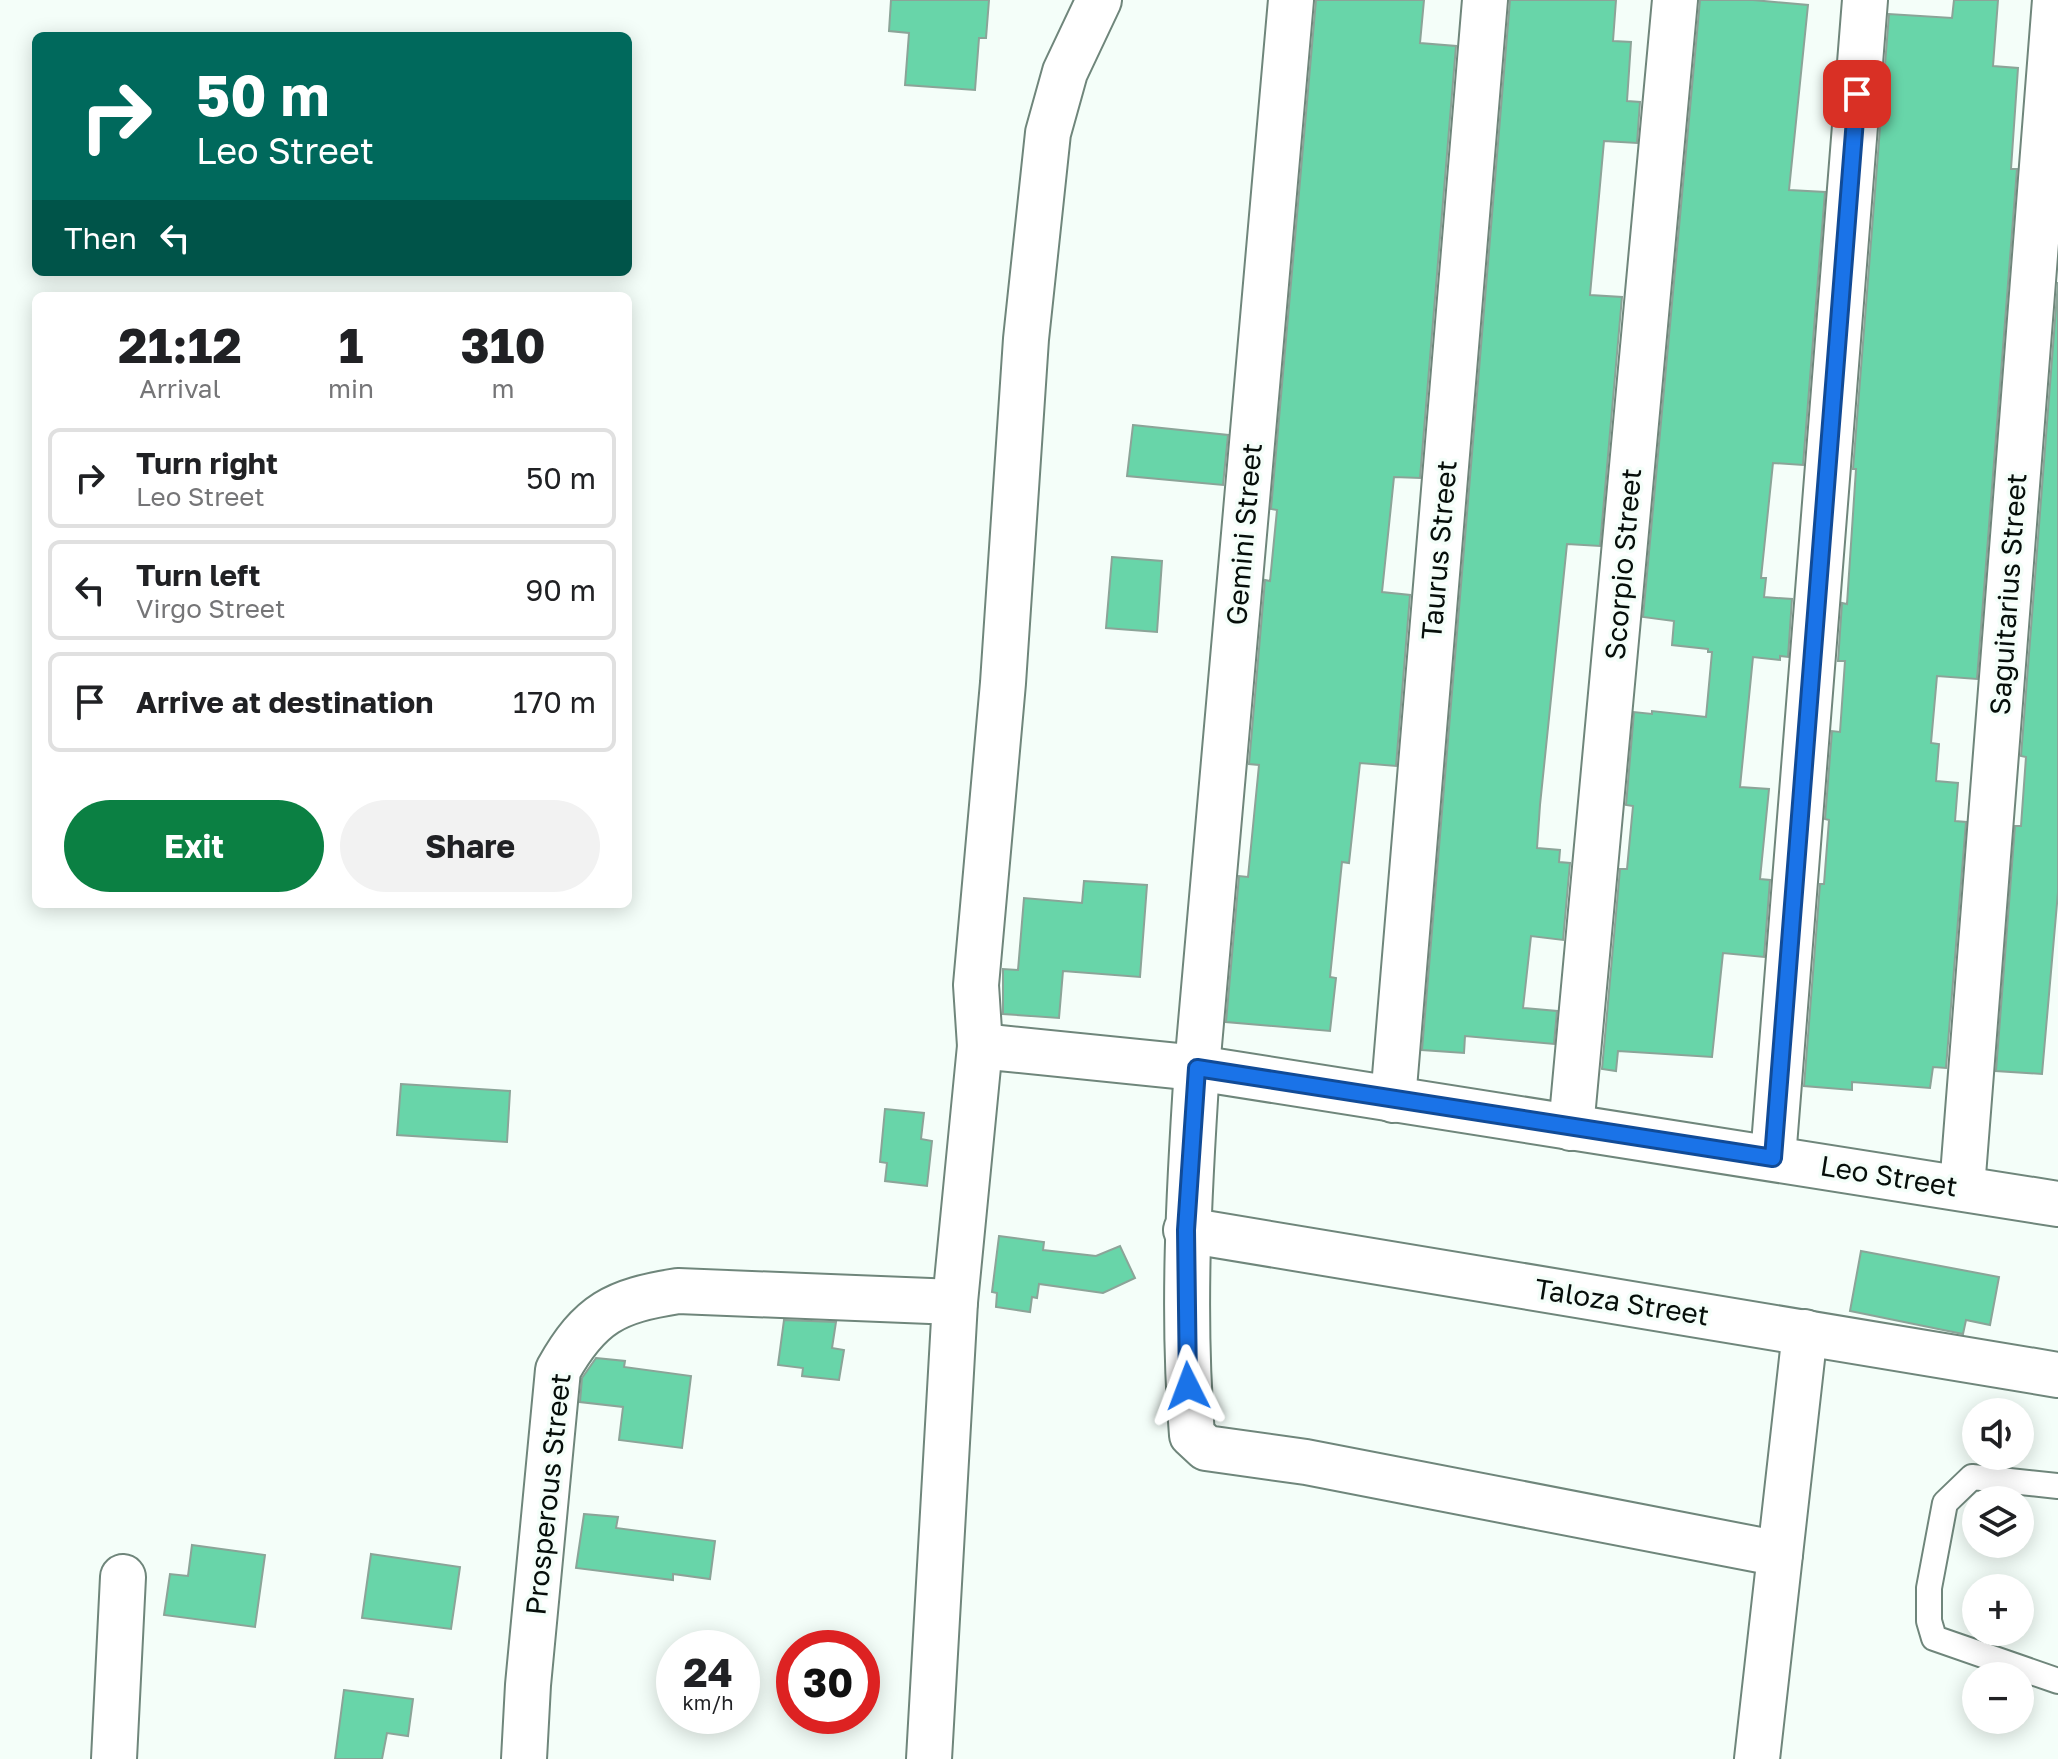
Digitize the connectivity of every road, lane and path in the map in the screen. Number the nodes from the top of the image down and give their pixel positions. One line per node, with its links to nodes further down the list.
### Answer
1 (1099, 0): 7 (street)
2 (1291, 0): 8 (street, Gemini Street)
3 (1485, 0): 9 (street, Taurus Street)
4 (1675, 0): 10 (street, Scorpio Street)
5 (1865, 0): 11 (street)
6 (2055, 0): 12 (street, Saguitarius Street)
7 (980, 1046): 8 (street, Leo Street); 15 (street)
8 (1197, 1068): 9 (street, Leo Street); 14 (street, Gemini Street)
9 (1393, 1100): 10 (street, Leo Street)
10 (1571, 1128): 11 (street, Leo Street)
11 (1773, 1158): 12 (street, Leo Street)
12 (1962, 1188): 13 (street, Leo Street)
13 (2058, 1204)
14 (1186, 1230): 16 (street, Taloza Street); 19 (street, Gemini Street)
15 (955, 1302): 23 (street, Prosperous Street); 24 (street)
16 (1805, 1332): 17 (street, Taloza Street); 19 (street)
17 (2058, 1375)
18 (2058, 1486): 21 (lane)
19 (1780, 1554): 25 (street)
20 (123, 1577): 22 (street)
21 (2058, 1681)
22 (114, 1759)
23 (524, 1759)
24 (929, 1759)
25 (1757, 1759)

